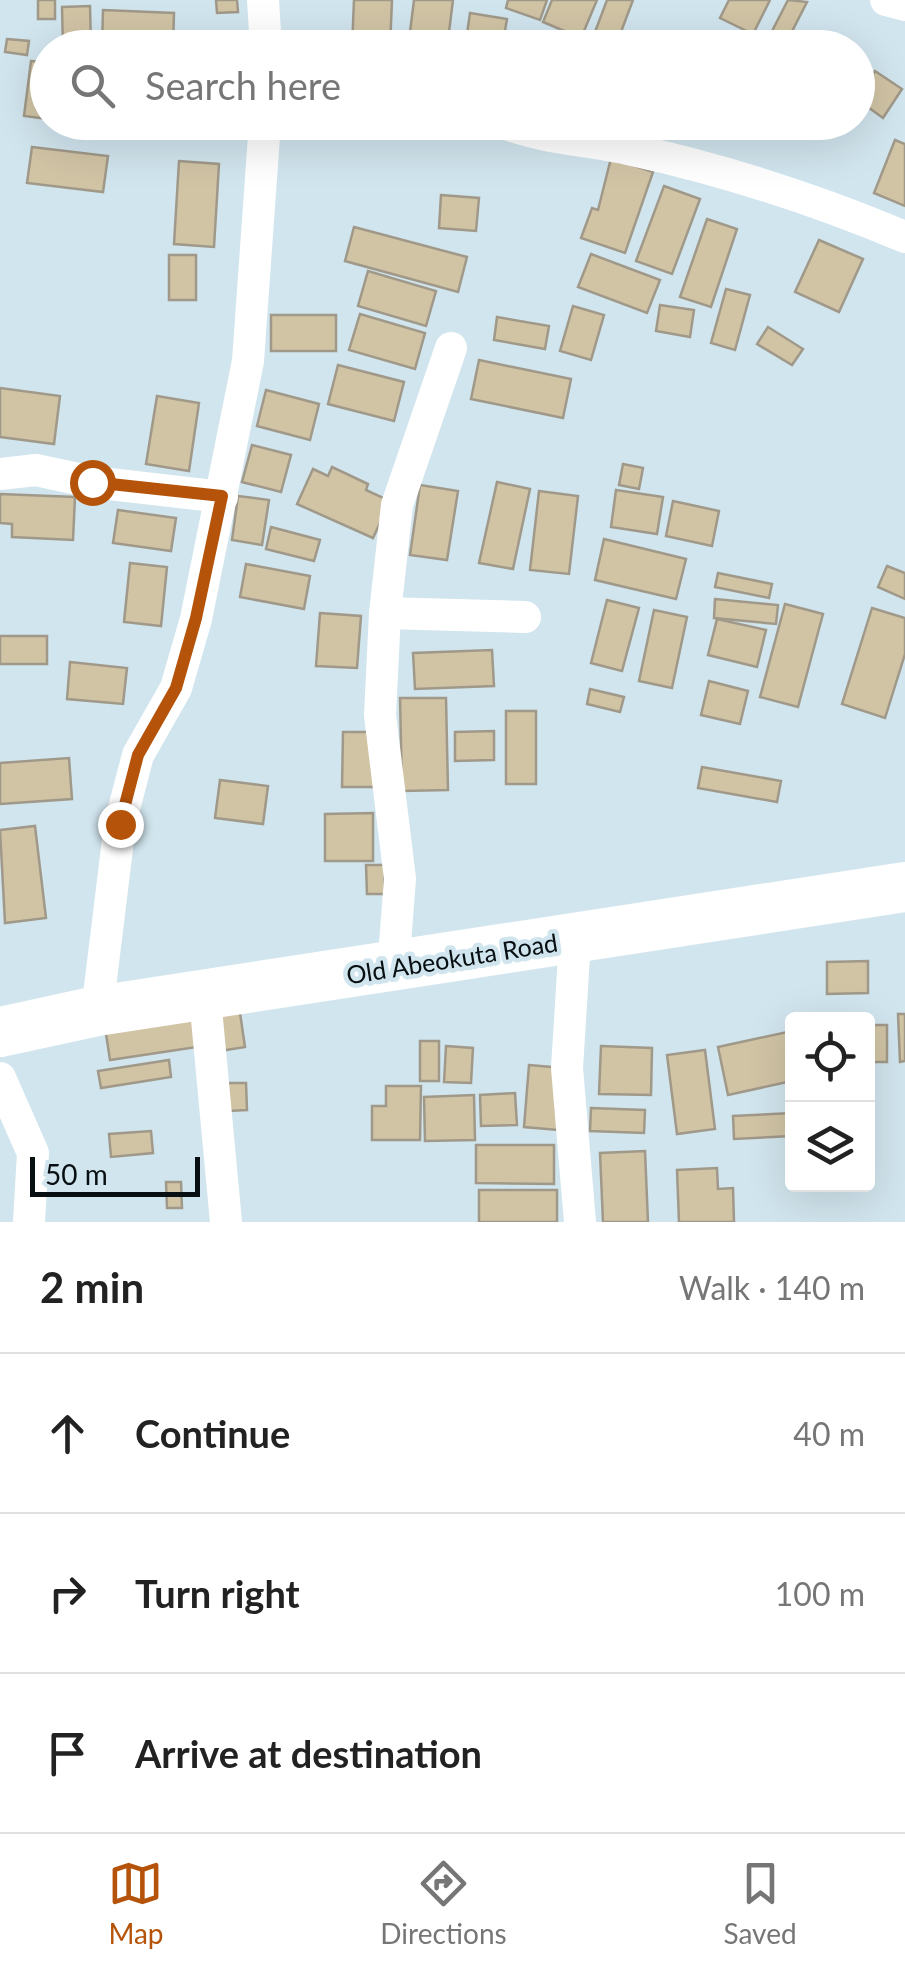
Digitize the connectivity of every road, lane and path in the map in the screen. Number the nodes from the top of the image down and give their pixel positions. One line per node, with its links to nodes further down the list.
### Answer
1 (262, 0): 4 (street)
2 (886, 0): 3 (street)
3 (905, 6)
4 (264, 30)
5 (265, 140): 10 (street)
6 (580, 140): 7 (street)
7 (905, 238)
8 (451, 348): 11 (street)
9 (0, 474): 10 (street)
10 (222, 496): 17 (street)
11 (385, 613): 12 (street); 15 (street)
12 (526, 618)
13 (905, 887): 14 (highway, Old Abeokuta Road)
14 (574, 940): 15 (highway, Old Abeokuta Road); 22 (street)
15 (393, 969): 16 (highway, Old Abeokuta Road)
16 (205, 998): 17 (highway, Old Abeokuta Road); 21 (street)
17 (98, 1011): 18 (highway, Old Abeokuta Road)
18 (0, 1032)
19 (0, 1078): 20 (street)
20 (29, 1222)
21 (226, 1222)
22 (580, 1222)

